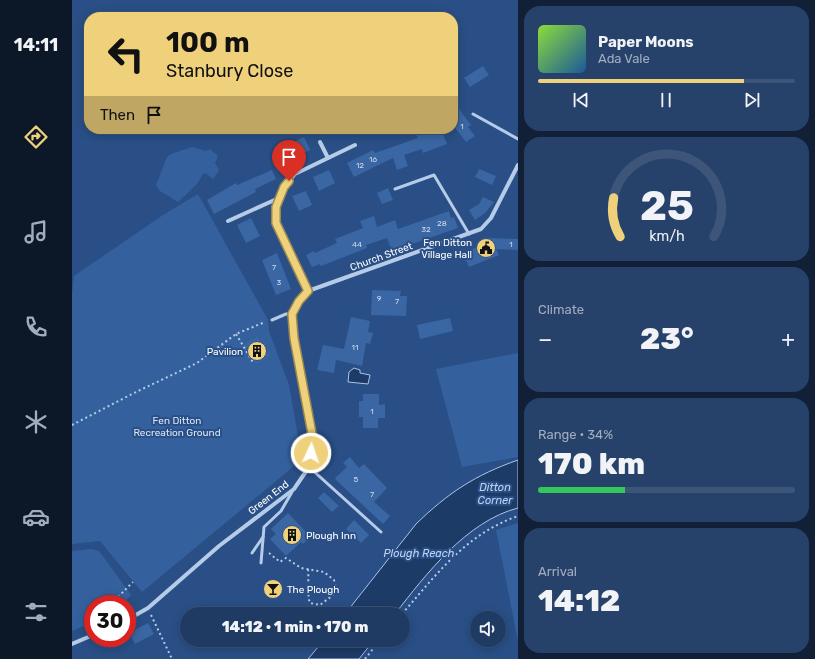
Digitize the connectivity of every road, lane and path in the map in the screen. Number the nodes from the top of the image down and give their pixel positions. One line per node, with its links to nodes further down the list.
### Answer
1 (473, 114): 2 (lane)
2 (518, 139)
3 (320, 142): 5 (street)
4 (355, 145): 5 (street)
5 (328, 158): 8 (street)
6 (518, 165): 10 (street, Church Street)
7 (395, 189): 10 (lane)
8 (280, 198): 9 (street); 11 (street)
9 (228, 221)
10 (469, 234): 11 (street, Church Street)
11 (308, 291): 12 (street)
12 (292, 314): 13 (lane); 17 (street, Green End)
13 (272, 320): 14 (path)
14 (236, 334): 15 (path); 16 (path)
15 (254, 364)
16 (72, 425)
17 (309, 467): 18 (street, Green End); 20 (lane)
18 (294, 489): 21 (lane); 29 (street, Green End)
19 (518, 516): 28 (path)
20 (381, 532)
21 (263, 537): 22 (lane); 23 (lane)
22 (263, 550): 24 (lane); 25 (path)
23 (252, 553)
24 (261, 563)
25 (308, 569): 25 (path)
26 (133, 582): 27 (path)
27 (120, 595)
28 (408, 607)
29 (148, 608): 30 (street, Green End); 34 (path)
30 (136, 615)
31 (84, 639): 32 (street)
32 (72, 644)
33 (374, 647): 35 (path)
34 (172, 659)
35 (365, 659)

